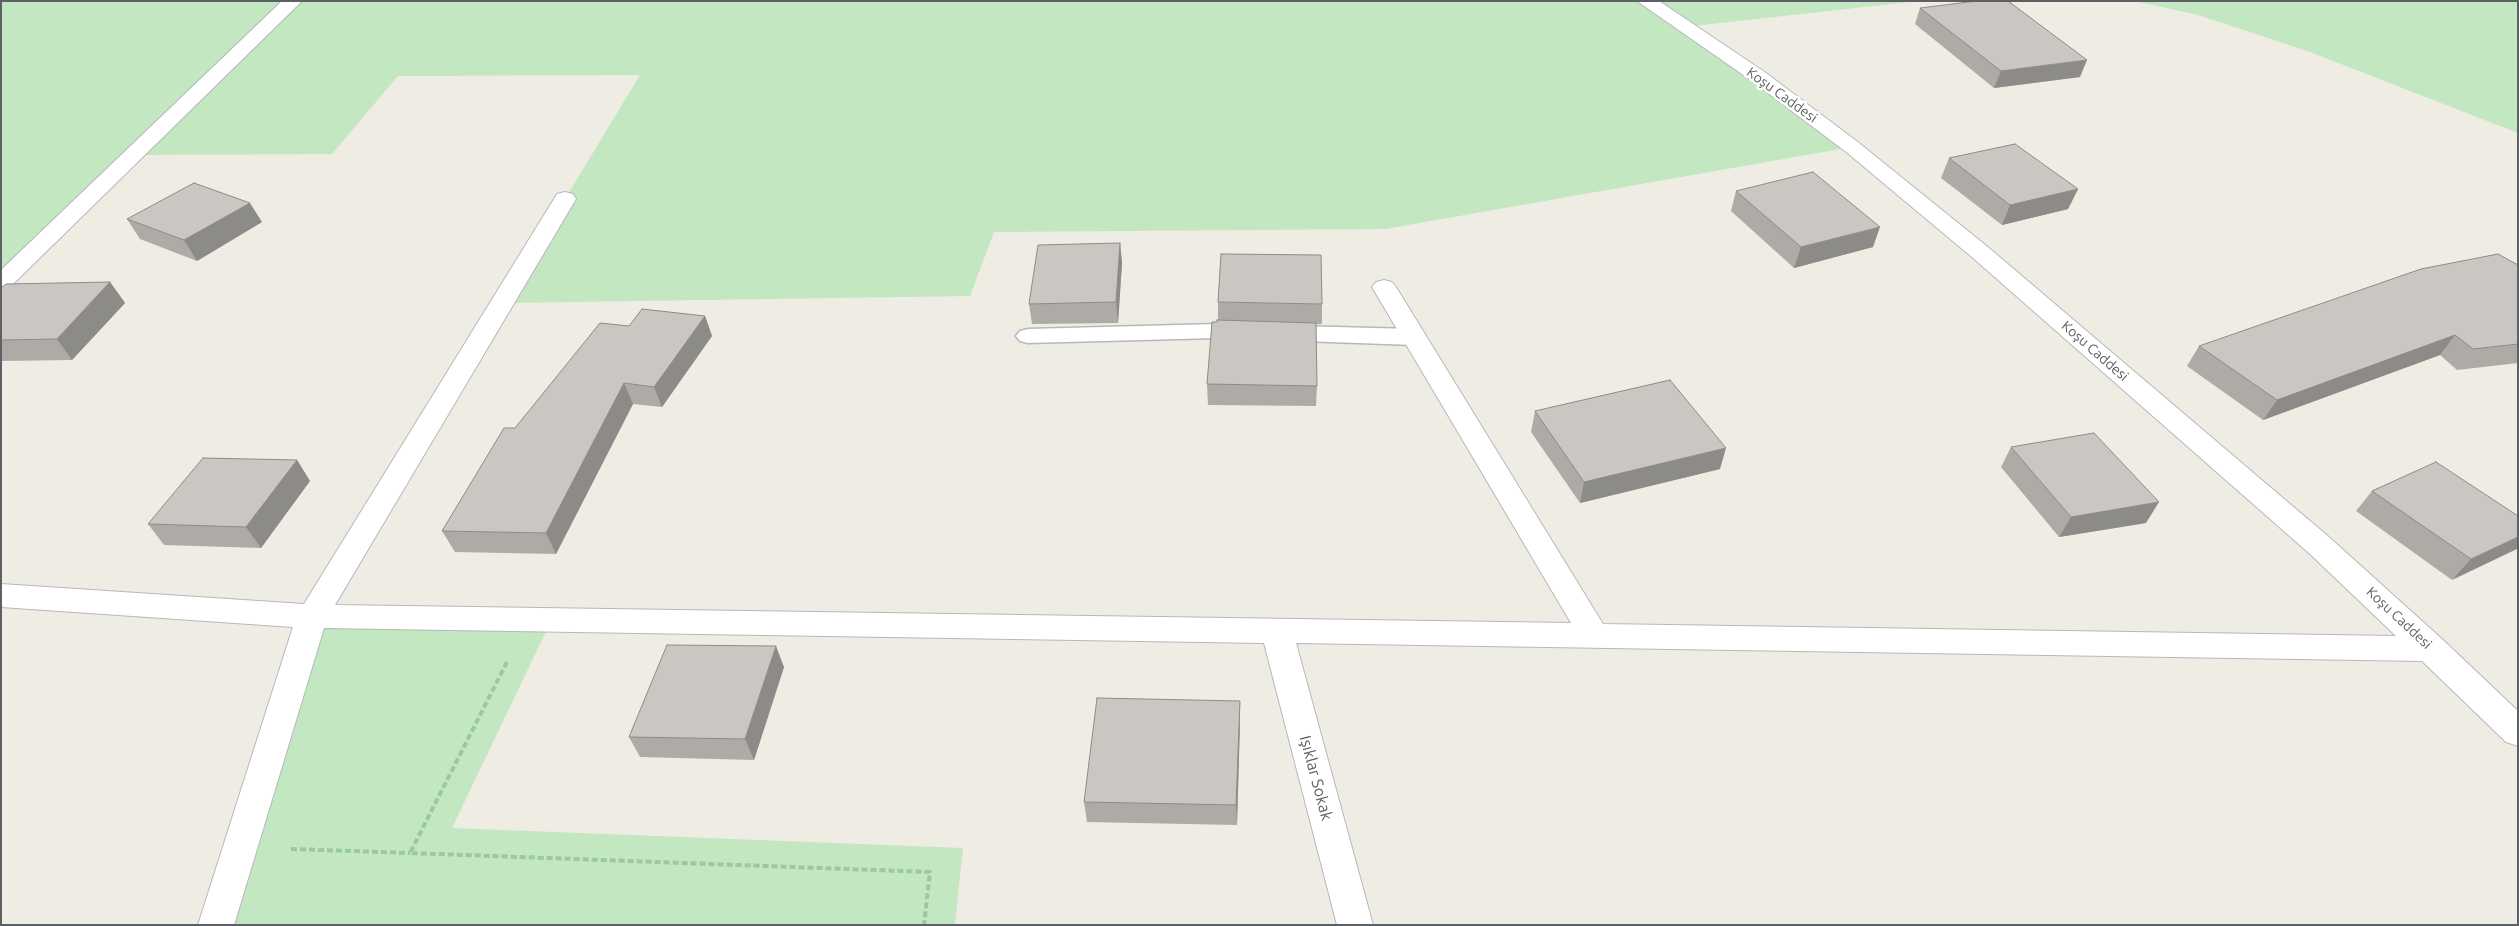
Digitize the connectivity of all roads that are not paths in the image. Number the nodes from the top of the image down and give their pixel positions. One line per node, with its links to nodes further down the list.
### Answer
1 (293, 1): 4 (street)
2 (1646, 1): 12 (street, Koşu Caddesi)
3 (565, 199): 9 (street)
4 (1, 283)
5 (1384, 287): 7 (street)
6 (1028, 336): 7 (lane)
7 (1414, 337): 11 (street)
8 (1, 595): 9 (street)
9 (312, 616): 10 (street); 14 (street)
10 (1276, 632): 11 (street); 15 (street, Işıklar Sokak)
11 (1595, 636): 12 (street)
12 (2432, 649): 13 (street, Koşu Caddesi)
13 (2518, 732)
14 (216, 925)
15 (1355, 925)

